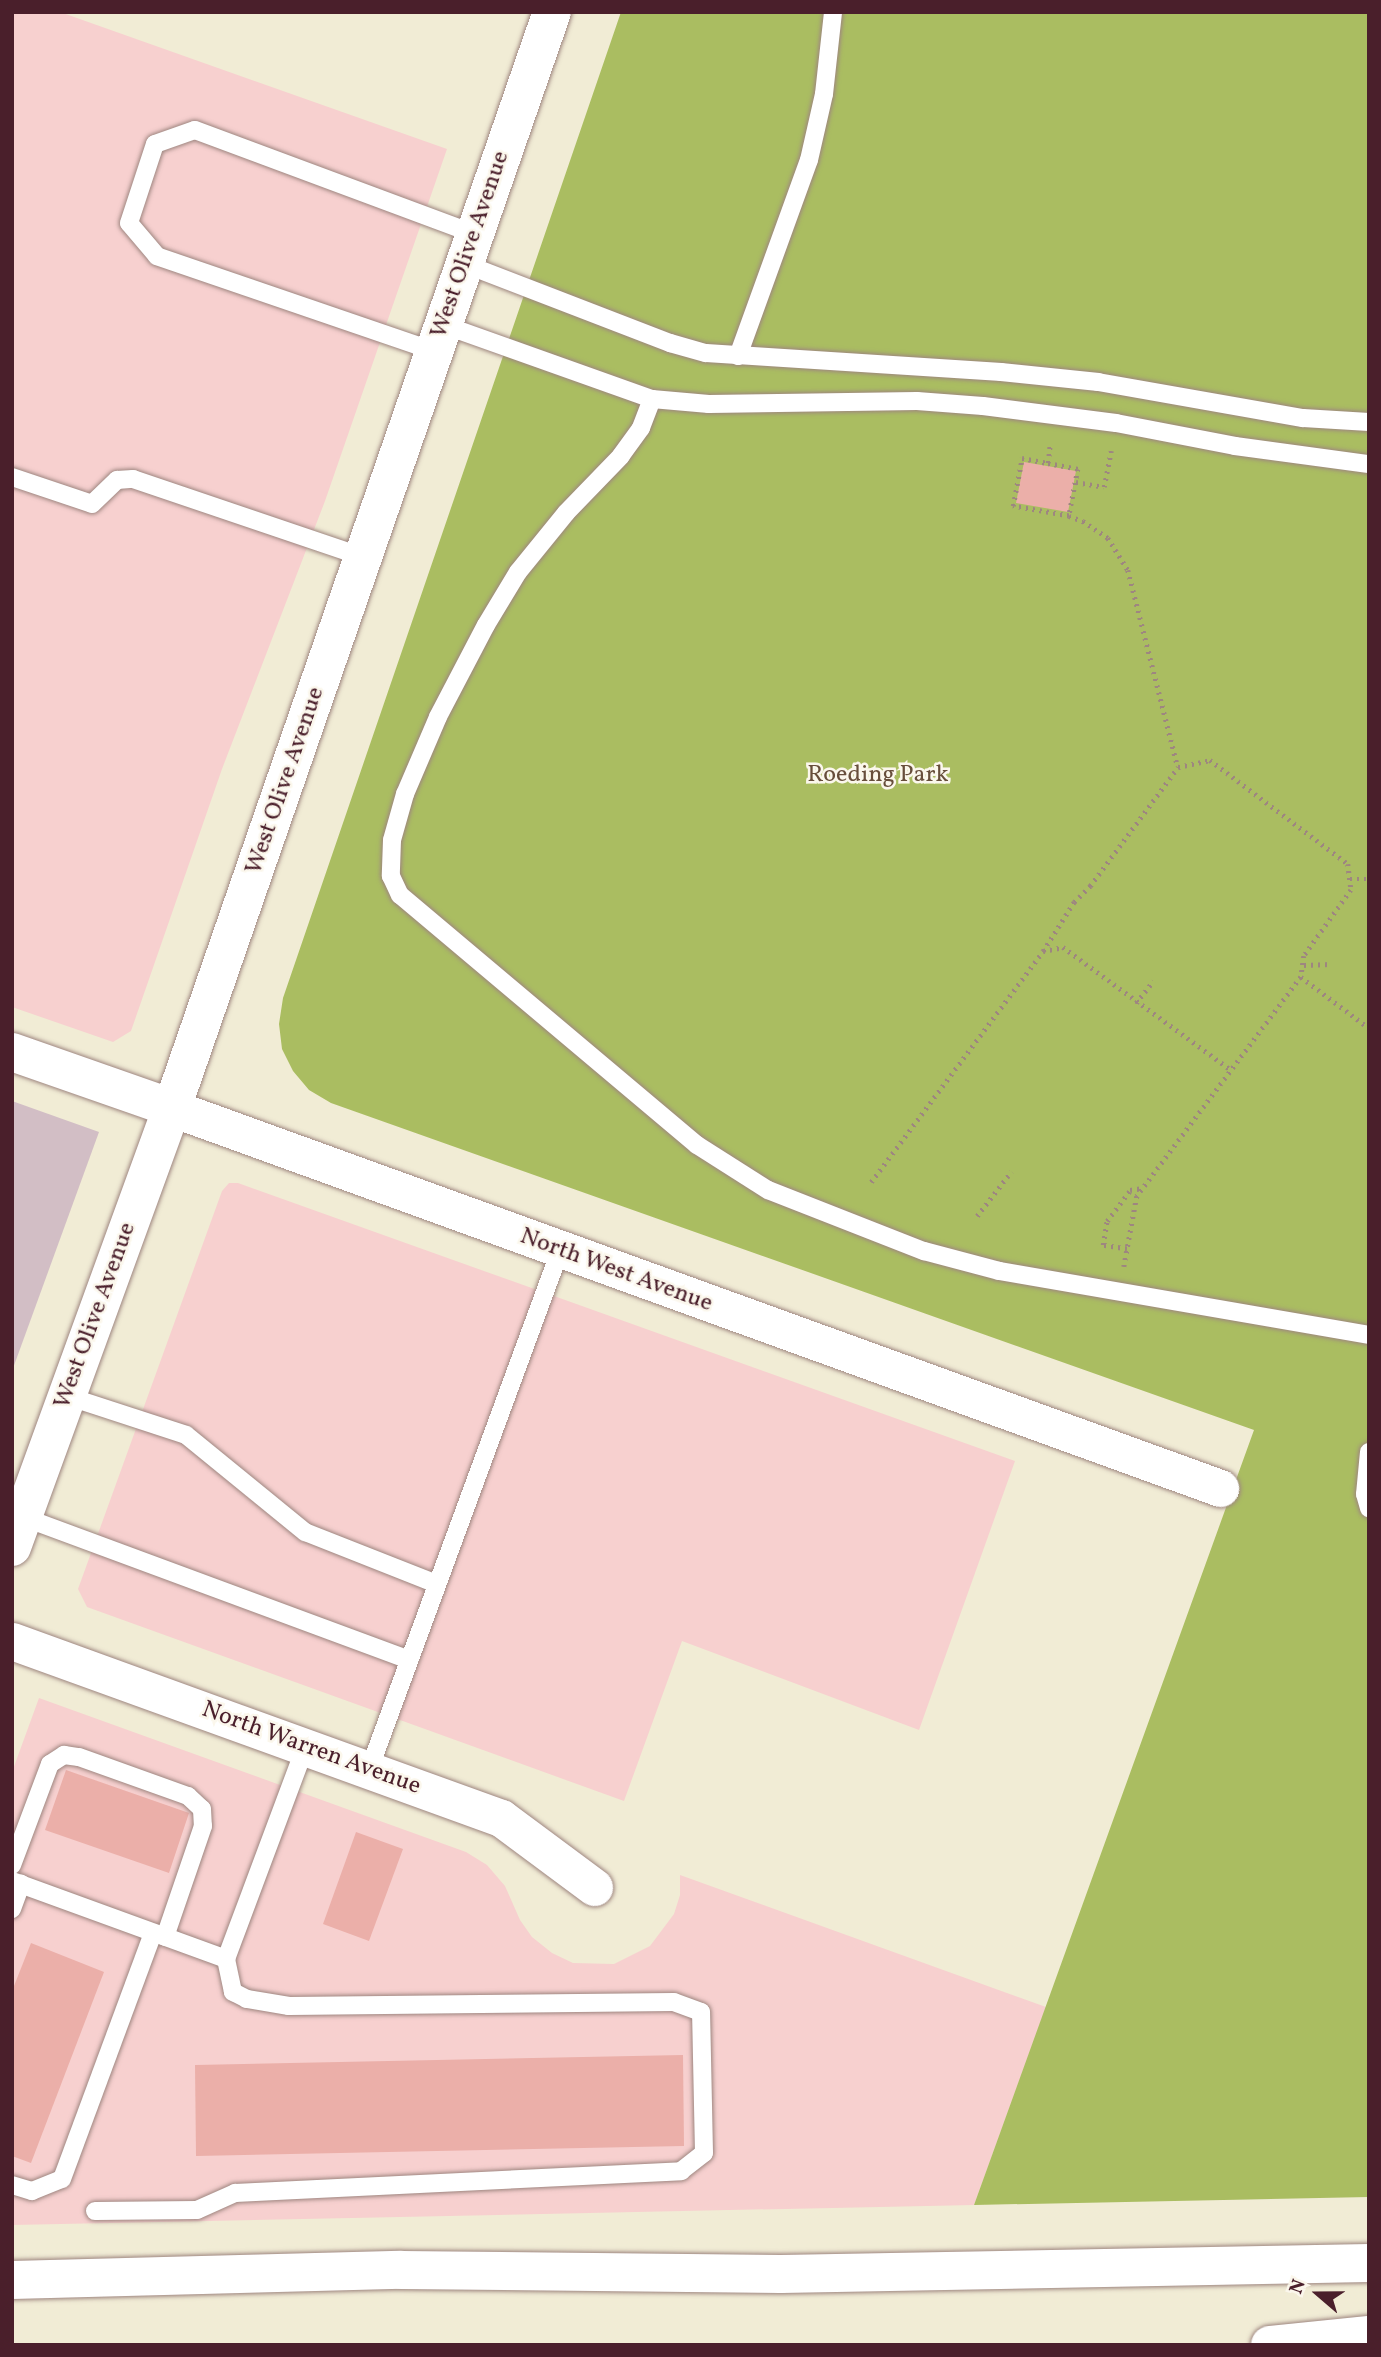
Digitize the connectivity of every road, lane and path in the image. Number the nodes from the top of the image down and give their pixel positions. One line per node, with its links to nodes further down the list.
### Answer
1 (552, 12): 3 (main road, West Olive Avenue)
2 (833, 12): 5 (lane)
3 (470, 249): 4 (main road, West Olive Avenue); 4 (lane); 5 (lane)
4 (439, 338): 6 (lane); 15 (main road, West Olive Avenue)
5 (738, 356): 8 (lane)
6 (652, 399): 7 (lane); 35 (lane)
7 (1052, 414): 9 (lane); 10 (path)
8 (1369, 422)
9 (1116, 424): 11 (lane); 13 (path)
10 (1048, 463): 13 (path); 14 (path)
11 (1369, 464)
12 (12, 477): 15 (lane)
13 (1076, 482): 14 (path)
14 (1069, 516): 16 (path)
15 (363, 557): 28 (main road, West Olive Avenue)
16 (1178, 767): 17 (path); 19 (path)
17 (1350, 879): 18 (path); 21 (path)
18 (1369, 879)
19 (1043, 951): 24 (path); 30 (path)
20 (1331, 964): 21 (path)
21 (1304, 965): 22 (path)
22 (1301, 977): 25 (path); 27 (path)
23 (1153, 981): 24 (path)
24 (1136, 1003): 27 (path)
25 (1369, 1028)
26 (12, 1052): 28 (main road, North West Avenue)
27 (1231, 1070): 31 (path)
28 (172, 1108): 34 (street, North West Avenue); 37 (main road, West Olive Avenue)
29 (1011, 1172): 32 (path)
30 (871, 1182)
31 (1143, 1188): 33 (path); 33 (path)
32 (977, 1216)
33 (1128, 1249): 35 (path)
34 (560, 1251): 39 (street, North West Avenue); 42 (lane)
35 (1119, 1292): 36 (lane)
36 (1369, 1335)
37 (67, 1396): 41 (main road, West Olive Avenue); 42 (lane)
38 (1369, 1452): 40 (lane)
39 (1220, 1488)
40 (1369, 1508)
41 (18, 1532): 44 (lane)
42 (437, 1584): 44 (lane)
43 (12, 1641): 45 (street, North Warren Avenue)
44 (409, 1660): 46 (lane)
45 (305, 1748): 46 (street, North Warren Avenue); 52 (lane)
46 (369, 1770): 49 (street, North Warren Avenue)
47 (12, 1865): 51 (lane)
48 (17, 1882): 50 (lane); 51 (lane)
49 (594, 1887)
50 (12, 1909)
51 (159, 1935): 52 (lane); 53 (lane)
52 (226, 1959): 54 (lane)
53 (12, 2185)
54 (95, 2211)
55 (1369, 2263): 56 (main road)
56 (12, 2280)
57 (1369, 2335): 58 (main road)
58 (1270, 2345)

